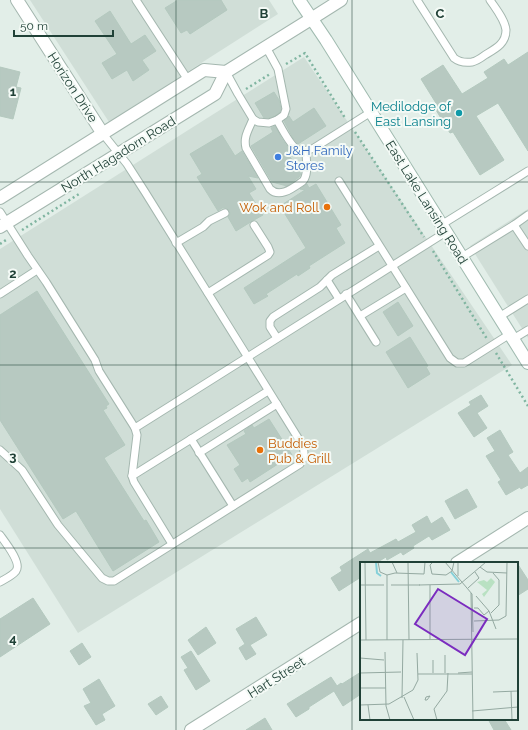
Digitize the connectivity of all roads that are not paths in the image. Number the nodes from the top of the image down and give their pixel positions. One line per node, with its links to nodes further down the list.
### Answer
1 (136, 0): 10 (lane)
2 (299, 0): 7 (street, East Lake Lansing Road)
3 (341, 0): 7 (street)
4 (417, 0): 5 (lane)
5 (490, 0)
6 (21, 1): 14 (street, Horizon Drive)
7 (311, 19): 8 (street); 11 (street, East Lake Lansing Road)
8 (266, 47): 9 (street); 13 (lane)
9 (226, 72): 10 (street, North Hagadorn Road); 12 (lane); 16 (street, North Hagadorn Road)
10 (188, 80): 14 (street, North Hagadorn Road)
11 (371, 112): 15 (lane); 25 (street, East Lake Lansing Road)
12 (253, 119): 13 (lane); 15 (lane)
13 (277, 120): 15 (lane)
14 (103, 134): 16 (lane); 19 (street, North Hagadorn Road)
15 (306, 151)
16 (118, 154): 22 (street, North Hagadorn Road); 26 (lane)
17 (528, 171): 25 (lane)
18 (339, 181): 27 (lane)
19 (0, 198)
20 (225, 214): 26 (lane)
21 (528, 215): 24 (lane)
22 (2, 220): 31 (lane)
23 (254, 225): 34 (lane)
24 (514, 225): 28 (lane); 29 (lane)
25 (444, 228): 29 (street, East Lake Lansing Road); 30 (lane)
26 (176, 243): 34 (lane)
27 (379, 246): 30 (lane); 32 (lane)
28 (528, 246)
29 (462, 257): 40 (street, East Lake Lansing Road)
30 (392, 265): 33 (lane); 36 (lane)
31 (38, 270): 35 (lane); 49 (lane)
32 (327, 280): 37 (lane); 43 (lane)
33 (406, 288): 39 (lane); 42 (lane)
34 (208, 293): 45 (lane)
35 (0, 294)
36 (346, 294): 37 (lane); 39 (lane)
37 (339, 299): 43 (lane)
38 (528, 299): 40 (lane)
39 (360, 316): 44 (lane)
40 (499, 317): 42 (street, East Lake Lansing Road)
41 (528, 330): 42 (lane)
42 (511, 337): 46 (street, East Lake Lansing Road)
43 (277, 338): 45 (lane)
44 (376, 342)
45 (247, 357): 47 (lane); 49 (lane)
46 (528, 363)
47 (268, 391): 48 (lane); 50 (lane)
48 (277, 404): 52 (lane); 54 (lane)
49 (135, 428): 53 (lane)
50 (191, 439): 52 (lane); 53 (lane)
51 (0, 450): 57 (lane)
52 (199, 453): 54 (lane)
53 (132, 476): 57 (lane)
54 (233, 506): 57 (lane)
55 (528, 518): 58 (street)
56 (0, 535): 59 (lane)
57 (172, 544)
58 (459, 562)
59 (0, 582)
60 (360, 624): 61 (street, Hart Street)
61 (191, 730)

